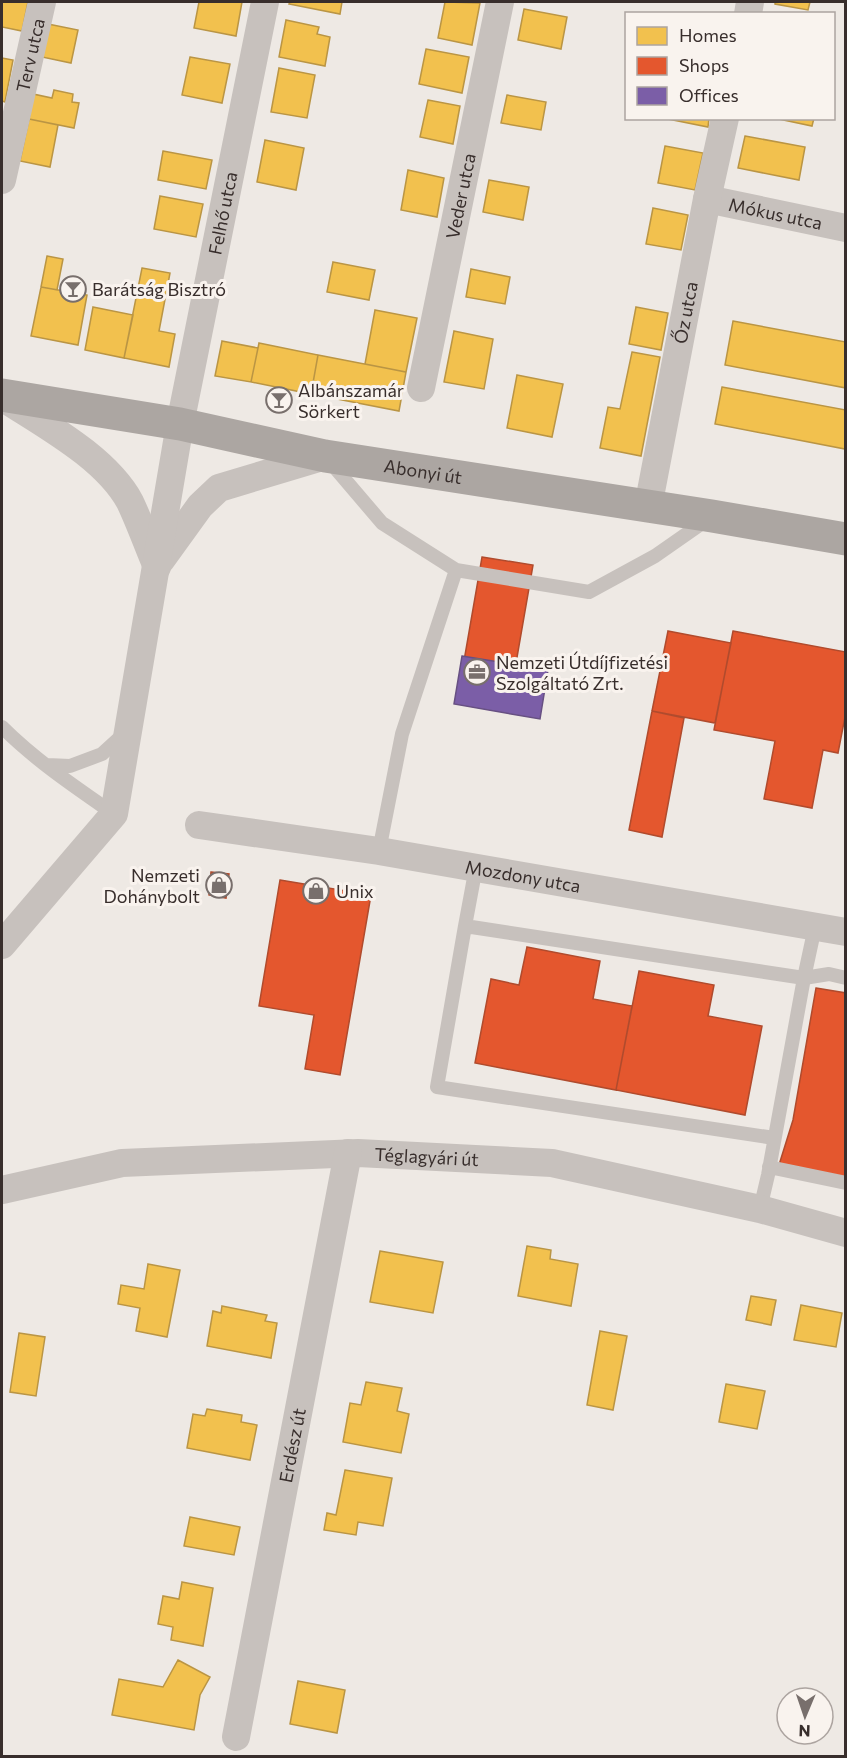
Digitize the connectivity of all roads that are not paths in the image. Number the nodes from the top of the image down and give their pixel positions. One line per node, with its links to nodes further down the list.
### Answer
1 (42, 2): 5 (street, Terv utca)
2 (264, 2): 10 (street, Felhő utca)
3 (500, 2): 8 (street, Veder utca)
4 (725, 120): 6 (street, Őz utca)
5 (2, 180)
6 (707, 199): 7 (street, Mókus utca); 12 (street, Őz utca)
7 (846, 228)
8 (421, 388)
9 (2, 396): 10 (main road, Abonyi út); 15 (street)
10 (180, 424): 11 (main road, Abonyi út); 15 (street, Felhő utca)
11 (325, 456): 12 (main road, Abonyi út); 15 (street); 16 (lane)
12 (648, 507): 13 (main road, Abonyi út)
13 (712, 516): 14 (main road, Abonyi út); 16 (lane)
14 (846, 539)
15 (157, 567): 18 (street, Felhő utca)
16 (456, 570): 22 (lane)
17 (2, 727): 19 (lane)
18 (128, 731): 19 (lane); 20 (street, Felhő utca)
19 (47, 765): 20 (lane)
20 (114, 814): 27 (street)
21 (199, 825): 22 (street, Mozdony utca)
22 (379, 851): 23 (street, Mozdony utca)
23 (476, 867): 24 (lane); 25 (street, Mozdony utca)
24 (465, 927): 28 (lane); 30 (lane)
25 (815, 927): 26 (street, Mozdony utca); 28 (lane)
26 (846, 932)
27 (2, 945)
28 (804, 978): 29 (lane); 30 (lane)
29 (846, 978)
30 (774, 1138): 32 (lane)
31 (348, 1153): 34 (street, Téglagyári út); 35 (street, Téglagyári út); 37 (street, Erdész út)
32 (769, 1167): 33 (lane); 35 (lane)
33 (846, 1183)
34 (2, 1190)
35 (760, 1209): 36 (street, Téglagyári út)
36 (846, 1233)
37 (236, 1737)

